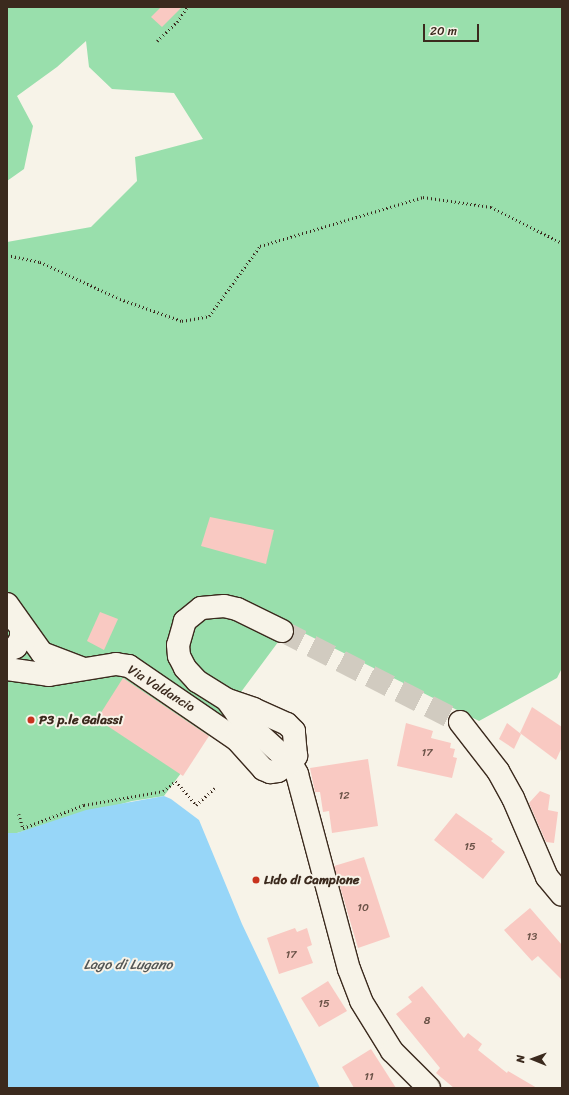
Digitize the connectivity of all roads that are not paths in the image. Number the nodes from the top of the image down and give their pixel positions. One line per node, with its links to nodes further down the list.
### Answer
1 (11, 614): 3 (street); 5 (street)
2 (282, 631): 7 (street)
3 (7, 651)
4 (7, 669): 5 (street, Via Valdancio)
5 (84, 669): 7 (street, Via Valdancio)
6 (460, 722): 8 (street)
7 (291, 763): 9 (street)
8 (562, 894)
9 (429, 1088)

